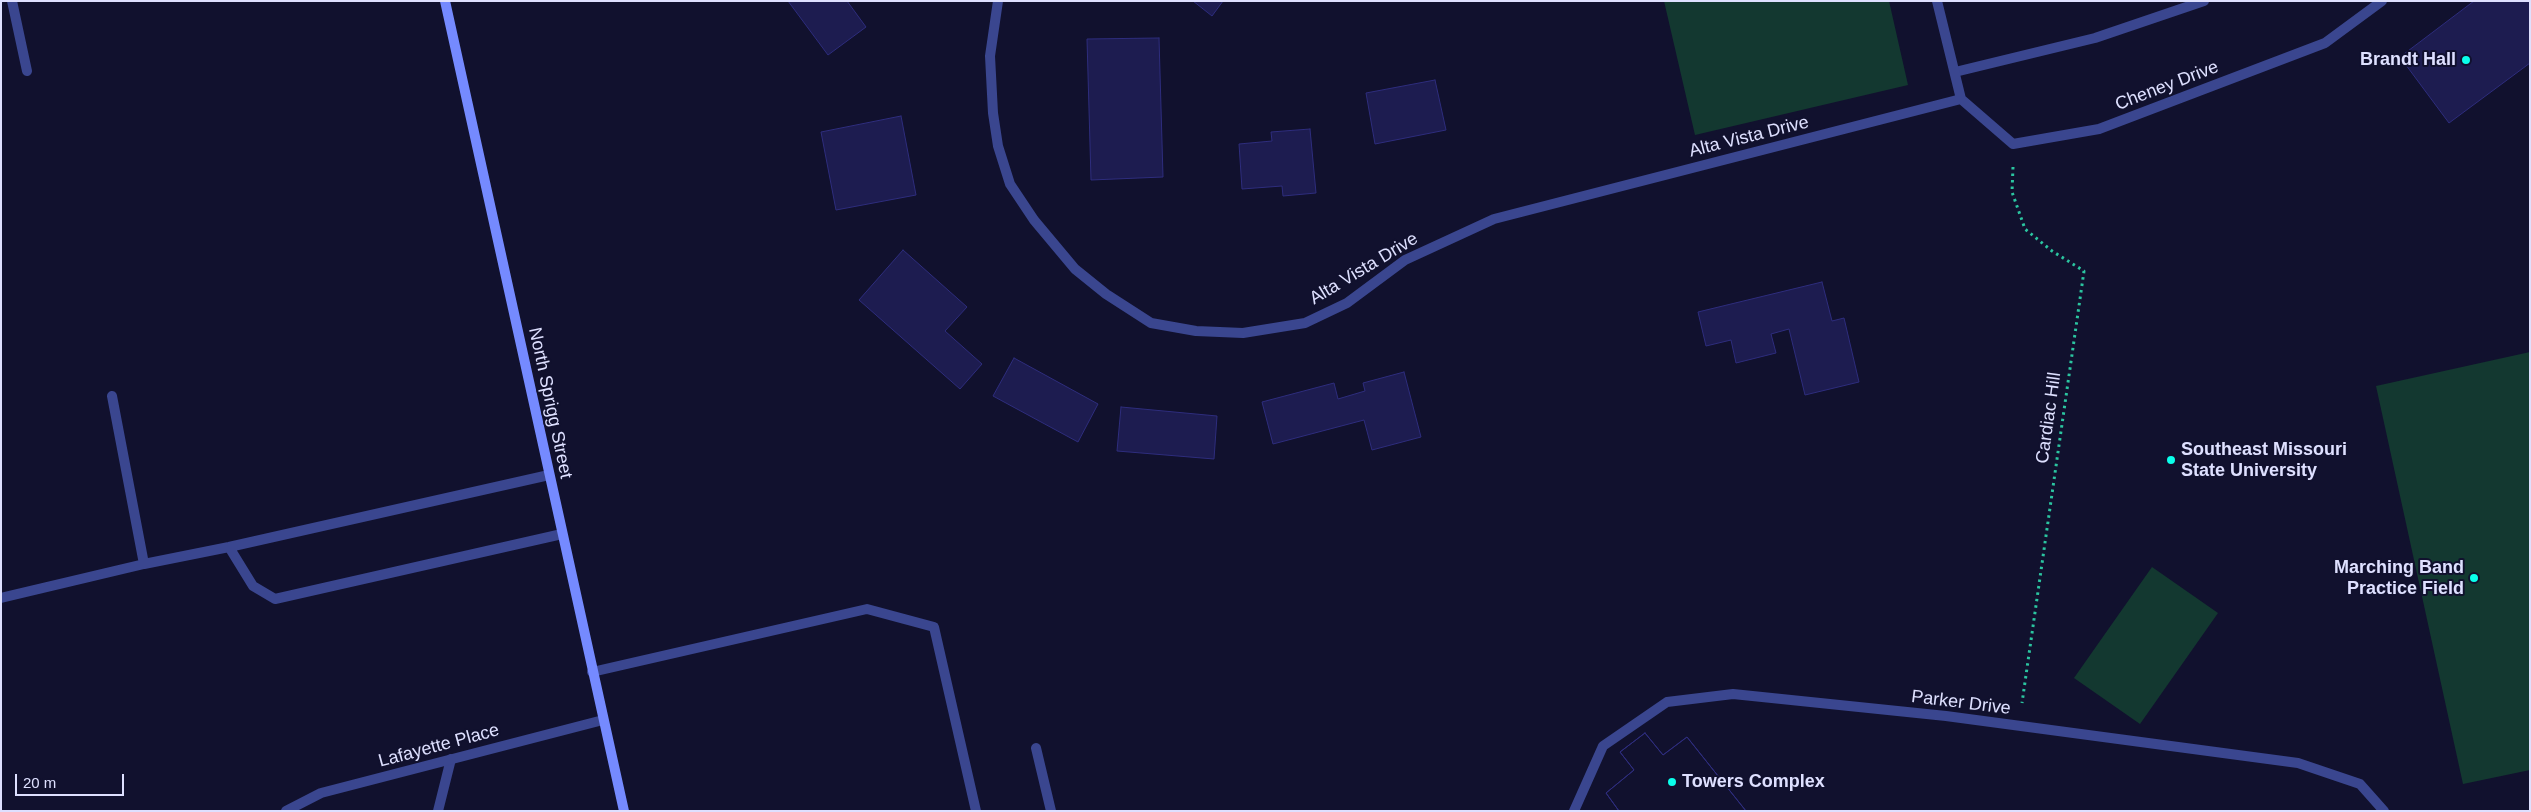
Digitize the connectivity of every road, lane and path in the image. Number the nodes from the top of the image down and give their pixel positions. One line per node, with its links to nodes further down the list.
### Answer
1 (12, 1): 7 (street)
2 (445, 1): 12 (main road, North Sprigg Street)
3 (998, 1): 9 (street, Alta Vista Drive)
4 (1937, 1): 8 (street)
5 (2204, 1): 8 (street)
6 (2382, 1): 10 (street, Cheney Drive)
7 (27, 71)
8 (1955, 72): 9 (street)
9 (1961, 99): 10 (street)
10 (2013, 144): 19 (path, Cardiac Hill)
11 (112, 396): 15 (street)
12 (549, 475): 13 (main road, North Sprigg Street); 14 (street)
13 (562, 534): 14 (street); 17 (main road, North Sprigg Street)
14 (228, 547): 15 (street)
15 (144, 564): 16 (street)
16 (1, 598)
17 (592, 672): 18 (main road, North Sprigg Street); 25 (street)
18 (603, 720): 21 (street, Lafayette Place); 24 (main road, North Sprigg Street)
19 (2018, 726): 27 (street, Parker Drive); 28 (street, Parker Drive)
20 (1036, 748): 26 (street)
21 (450, 759): 22 (street, Lafayette Place); 23 (street)
22 (286, 811)
23 (438, 811)
24 (624, 811)
25 (976, 811)
26 (1051, 811)
27 (1574, 811)
28 (2384, 811)

